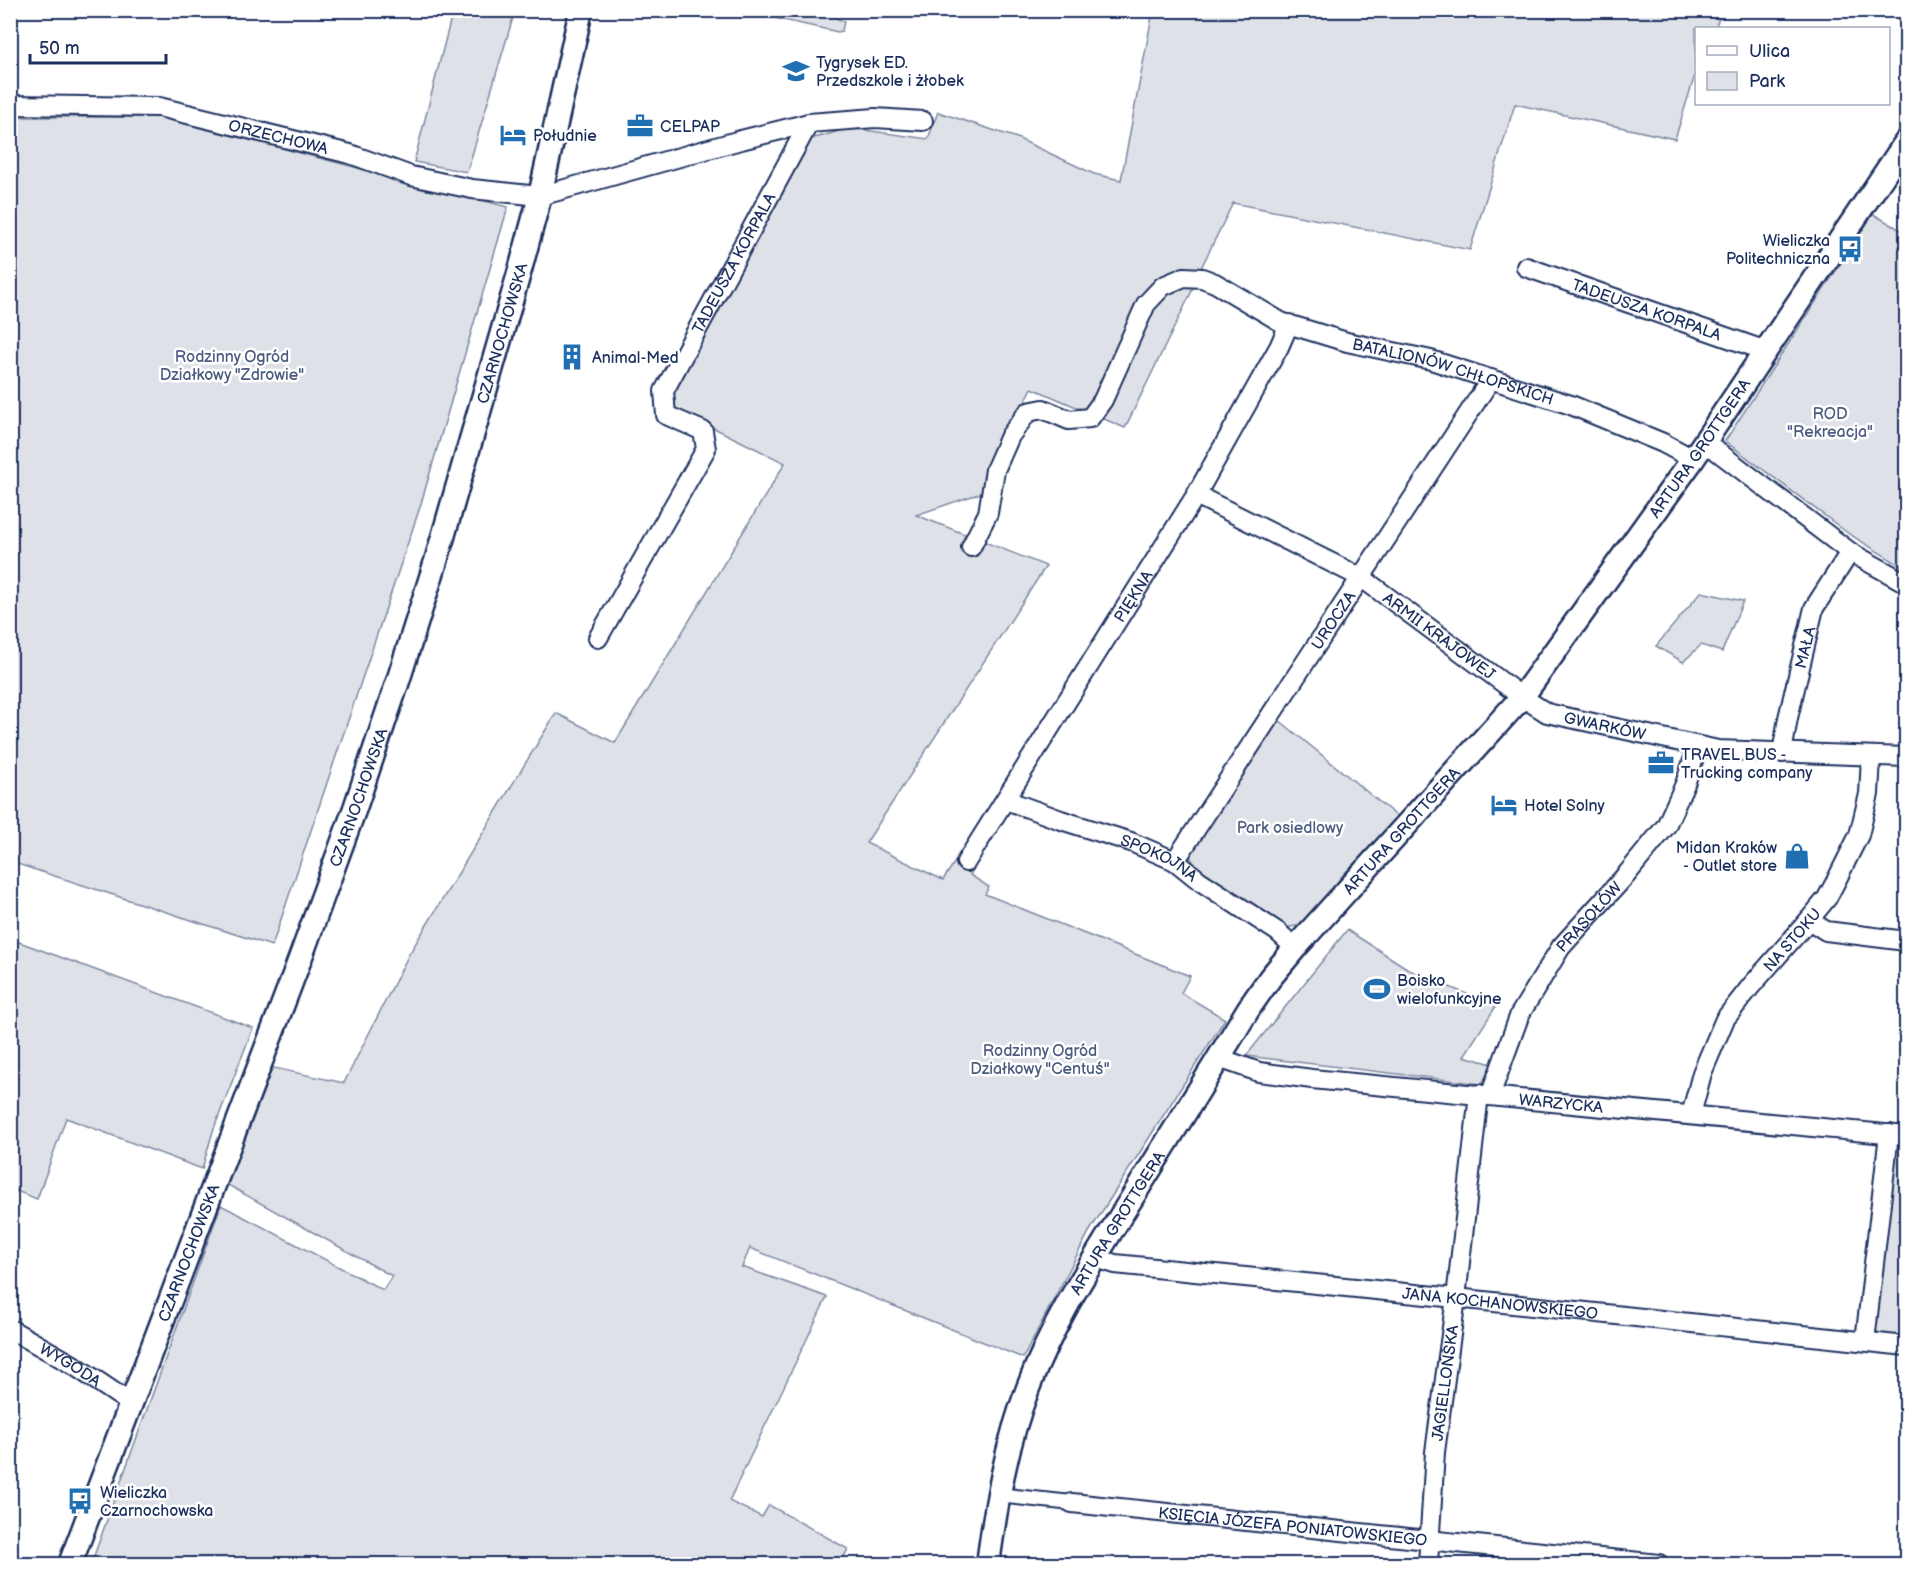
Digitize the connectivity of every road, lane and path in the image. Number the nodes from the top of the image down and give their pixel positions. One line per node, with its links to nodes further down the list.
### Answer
1 (581, 10): 6 (street, CZARNOCHOWSKA)
2 (10, 105): 6 (street, ORZECHOWA)
3 (923, 121): 4 (street)
4 (809, 123): 6 (street); 17 (street, TADEUSZA KORPALA)
5 (1906, 142): 9 (street, ARTURA GROTTGERA)
6 (540, 196): 38 (street, CZARNOCHOWSKA)
7 (1526, 267): 9 (street, TADEUSZA KORPALA)
8 (1289, 324): 10 (street, BATALIONÓW CHŁOPSKICH); 12 (street, PIĘKNA); 13 (street, BATALIONÓW CHŁOPSKICH)
9 (1766, 351): 11 (street, ARTURA GROTTGERA)
10 (1491, 379): 11 (street, BATALIONÓW CHŁOPSKICH); 15 (street, UROCZA)
11 (1699, 451): 14 (street); 18 (street, ARTURA GROTTGERA)
12 (1196, 495): 15 (street, ARMII KRAJOWEJ); 23 (street, PIĘKNA)
13 (971, 547)
14 (1850, 552): 16 (street); 20 (street, MAŁA)
15 (1362, 578): 18 (street, ARMII KRAJOWEJ); 24 (street, UROCZA)
16 (1906, 583)
17 (598, 638)
18 (1522, 698): 19 (street, GWARKÓW); 28 (street, ARTURA GROTTGERA)
19 (1698, 746): 20 (street, GWARKÓW); 30 (street, PRASOŁÓW)
20 (1782, 753): 21 (street, GWARKÓW)
21 (1871, 757): 22 (street, GWARKÓW); 26 (street, NA STOKU)
22 (1906, 757)
23 (1006, 800): 24 (street, SPOKOJNA); 25 (street, PIĘKNA)
24 (1175, 861): 28 (street, SPOKOJNA)
25 (966, 862)
26 (1809, 920): 27 (street); 31 (street, NA STOKU)
27 (1906, 941)
28 (1295, 948): 29 (street, ARTURA GROTTGERA)
29 (1219, 1058): 30 (street, WARZYCKA); 33 (street, ARTURA GROTTGERA)
30 (1484, 1095): 31 (street, WARZYCKA); 34 (street, JAGIELLOŃSKA)
31 (1691, 1115): 32 (street, WARZYCKA)
32 (1898, 1135): 36 (street)
33 (1095, 1258): 34 (street, JANA KOCHANOWSKIEGO); 39 (street, ARTURA GROTTGERA)
34 (1456, 1298): 36 (street, JANA KOCHANOWSKIEGO); 41 (street, JAGIELLOŃSKA)
35 (10, 1329): 38 (street, WYGODA)
36 (1864, 1341): 37 (street, JANA KOCHANOWSKIEGO)
37 (1906, 1346)
38 (130, 1403): 42 (street, CZARNOCHOWSKA)
39 (998, 1494): 40 (street, KSIĘCIA JÓZEFA PONIATOWSKIEGO); 43 (street, ARTURA GROTTGERA)
40 (1072, 1503): 41 (street, KSIĘCIA JÓZEFA PONIATOWSKIEGO)
41 (1430, 1541): 44 (street, JAGIELLOŃSKA); 45 (street, KSIĘCIA JÓZEFA PONIATOWSKIEGO)
42 (69, 1564)
43 (988, 1564)
44 (1428, 1564)
45 (1659, 1564)

